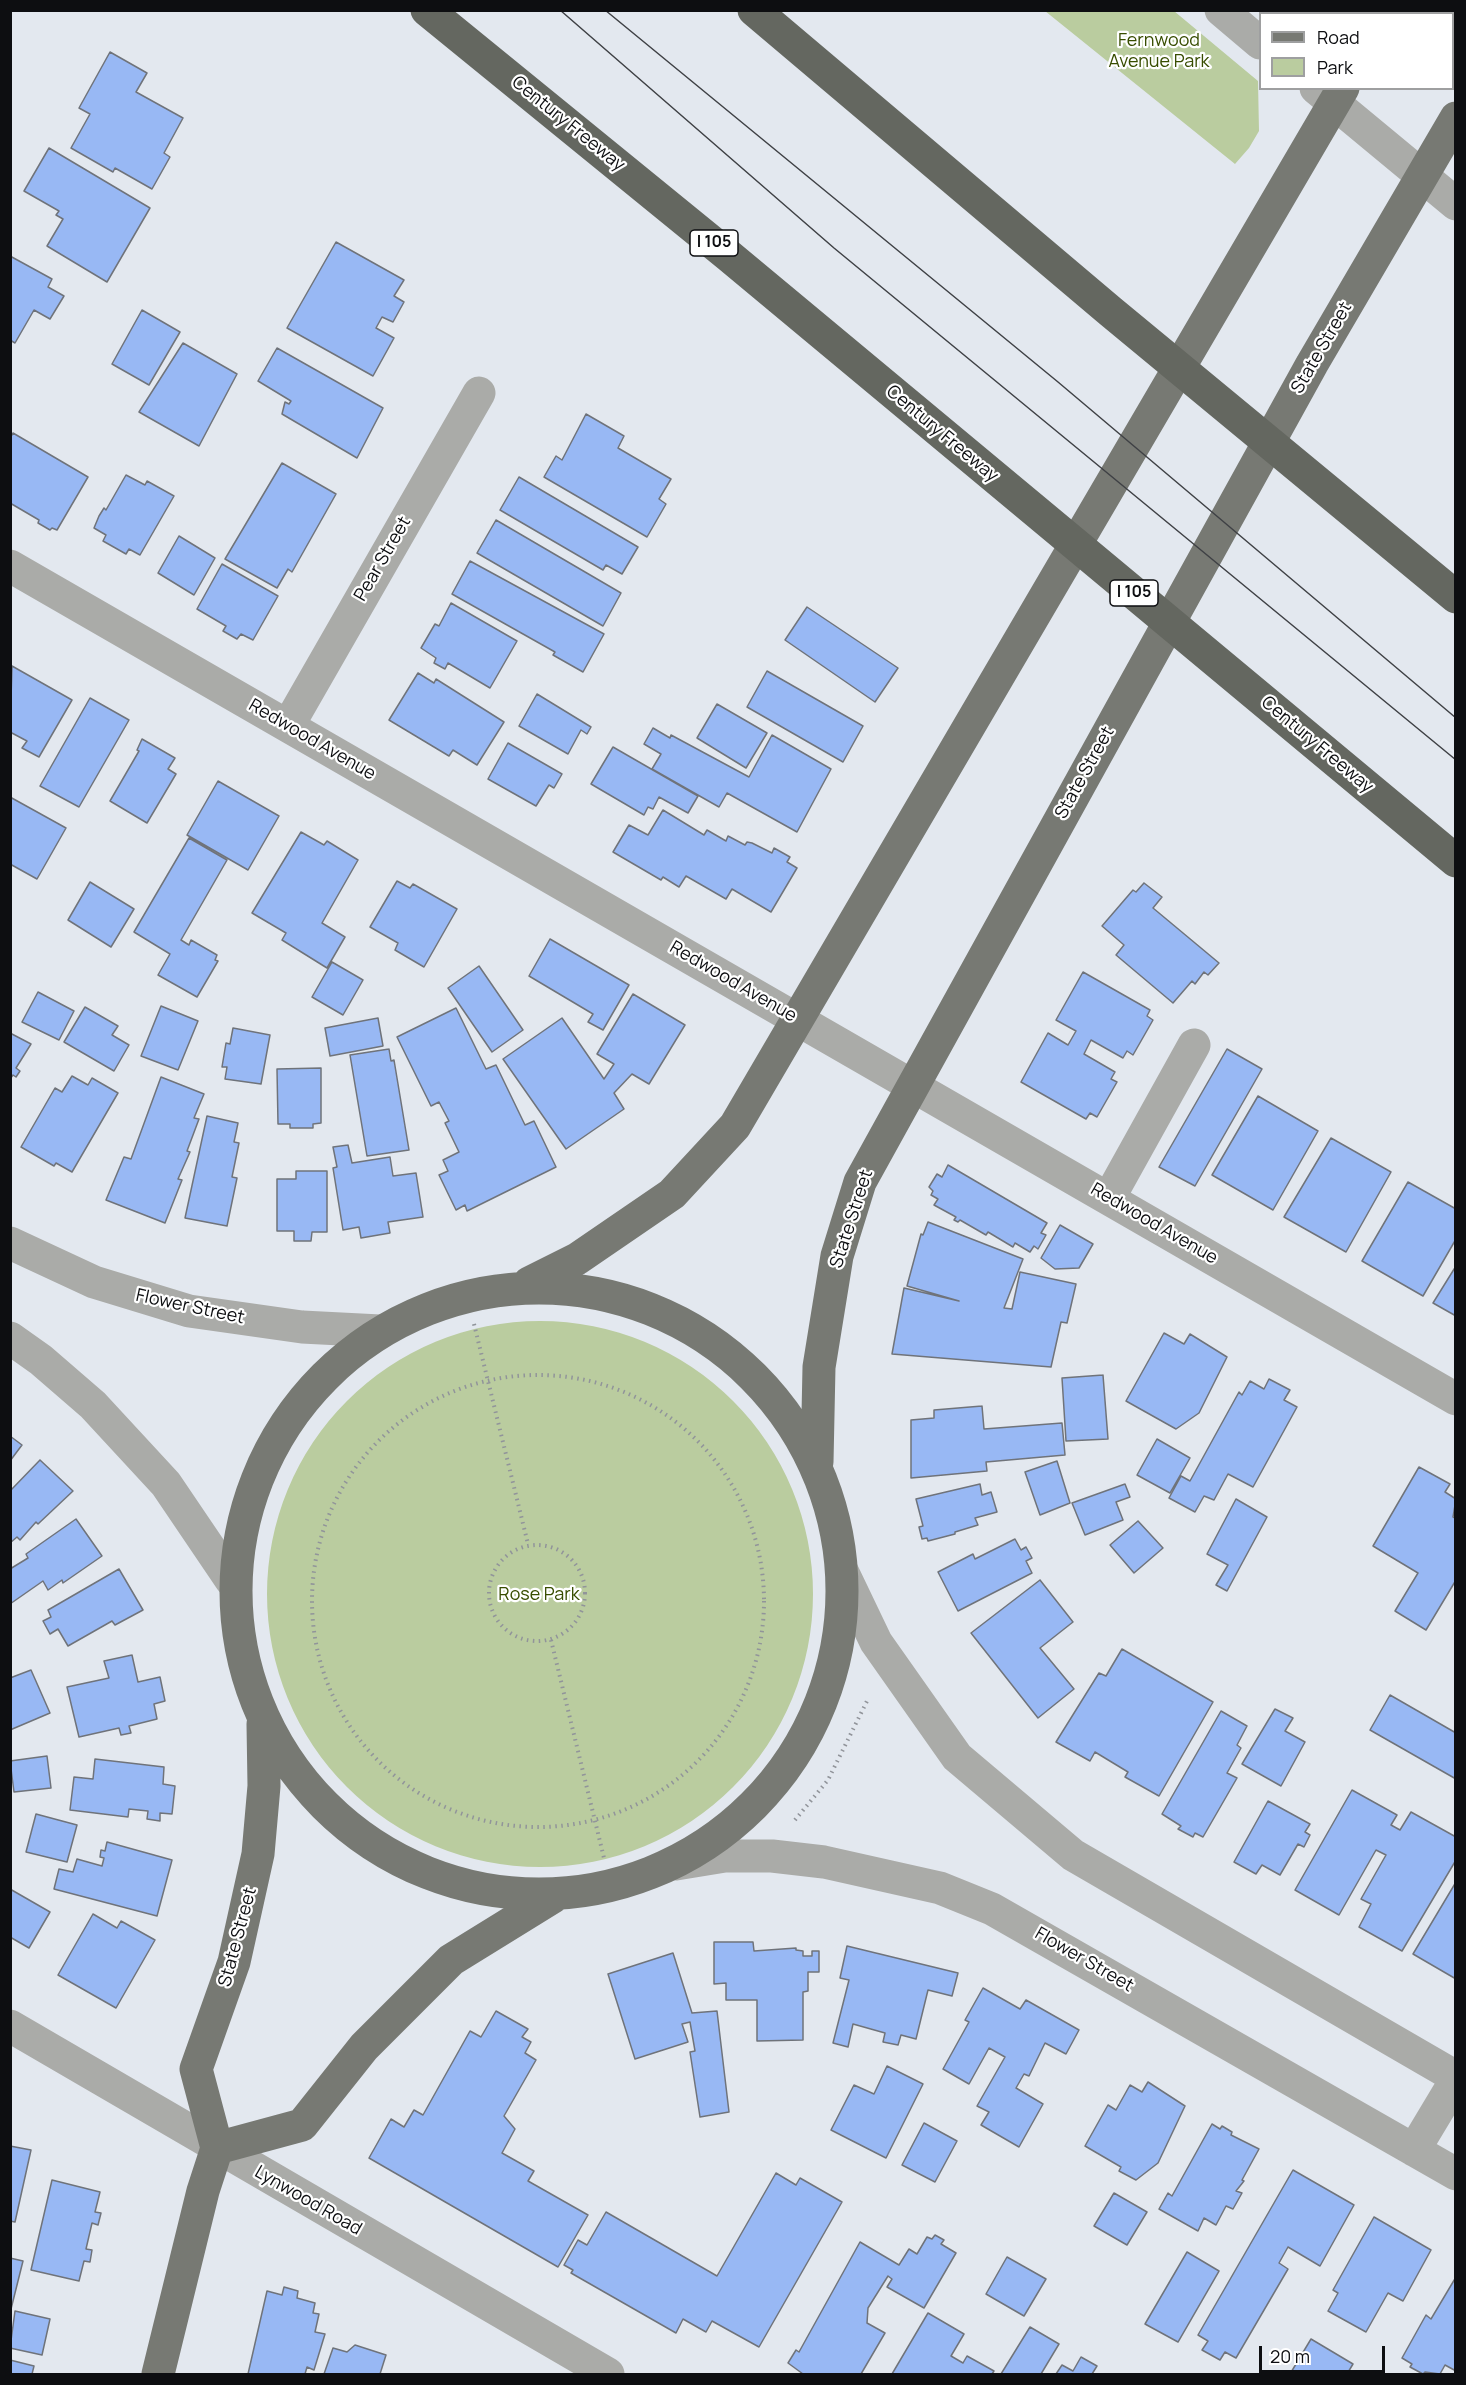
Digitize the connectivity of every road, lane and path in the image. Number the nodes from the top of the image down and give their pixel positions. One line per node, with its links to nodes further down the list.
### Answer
1 (427, 10): 13 (highway, Century Freeway / I 105)
2 (754, 10): 11 (highway)
3 (1221, 10): 4 (street)
4 (1259, 42)
5 (1331, 93): 7 (street); 14 (main road)
6 (1455, 118): 7 (main road, State Street)
7 (1422, 175): 8 (street); 16 (main road, State Street)
8 (1455, 204)
9 (478, 393): 12 (street, Pear Street)
10 (10, 566): 12 (street, Redwood Avenue)
11 (1455, 597)
12 (288, 726): 14 (street, Redwood Avenue)
13 (1455, 861)
14 (799, 1020): 16 (street, Redwood Avenue); 19 (main road)
15 (1194, 1045): 17 (street)
16 (912, 1085): 17 (street, Redwood Avenue); 25 (main road, State Street)
17 (1109, 1198): 24 (street, Redwood Avenue)
18 (10, 1243): 21 (street, Flower Street)
19 (529, 1283): 21 (main road); 25 (main road)
20 (474, 1324): 23 (path)
21 (380, 1331): 28 (main road)
22 (10, 1338): 28 (street)
23 (488, 1380): 26 (path); 32 (path); 32 (path)
24 (1455, 1399)
25 (817, 1462): 27 (main road)
26 (528, 1544): 29 (path); 29 (path)
27 (842, 1571): 35 (main road); 38 (street)
28 (231, 1580): 31 (main road)
29 (551, 1640): 32 (path)
30 (872, 1696): 33 (path)
31 (263, 1719): 36 (main road); 39 (main road, State Street)
32 (595, 1821): 34 (path)
33 (793, 1824)
34 (604, 1858)
35 (676, 1863): 36 (main road); 40 (street, Flower Street)
36 (553, 1897): 39 (main road)
37 (10, 2026): 39 (street, Lynwood Road)
38 (1455, 2078): 40 (street)
39 (217, 2148): 42 (main road, State Street); 43 (street, Lynwood Road)
40 (1414, 2150): 41 (street, Flower Street)
41 (1455, 2174)
42 (158, 2374)
43 (608, 2374)

